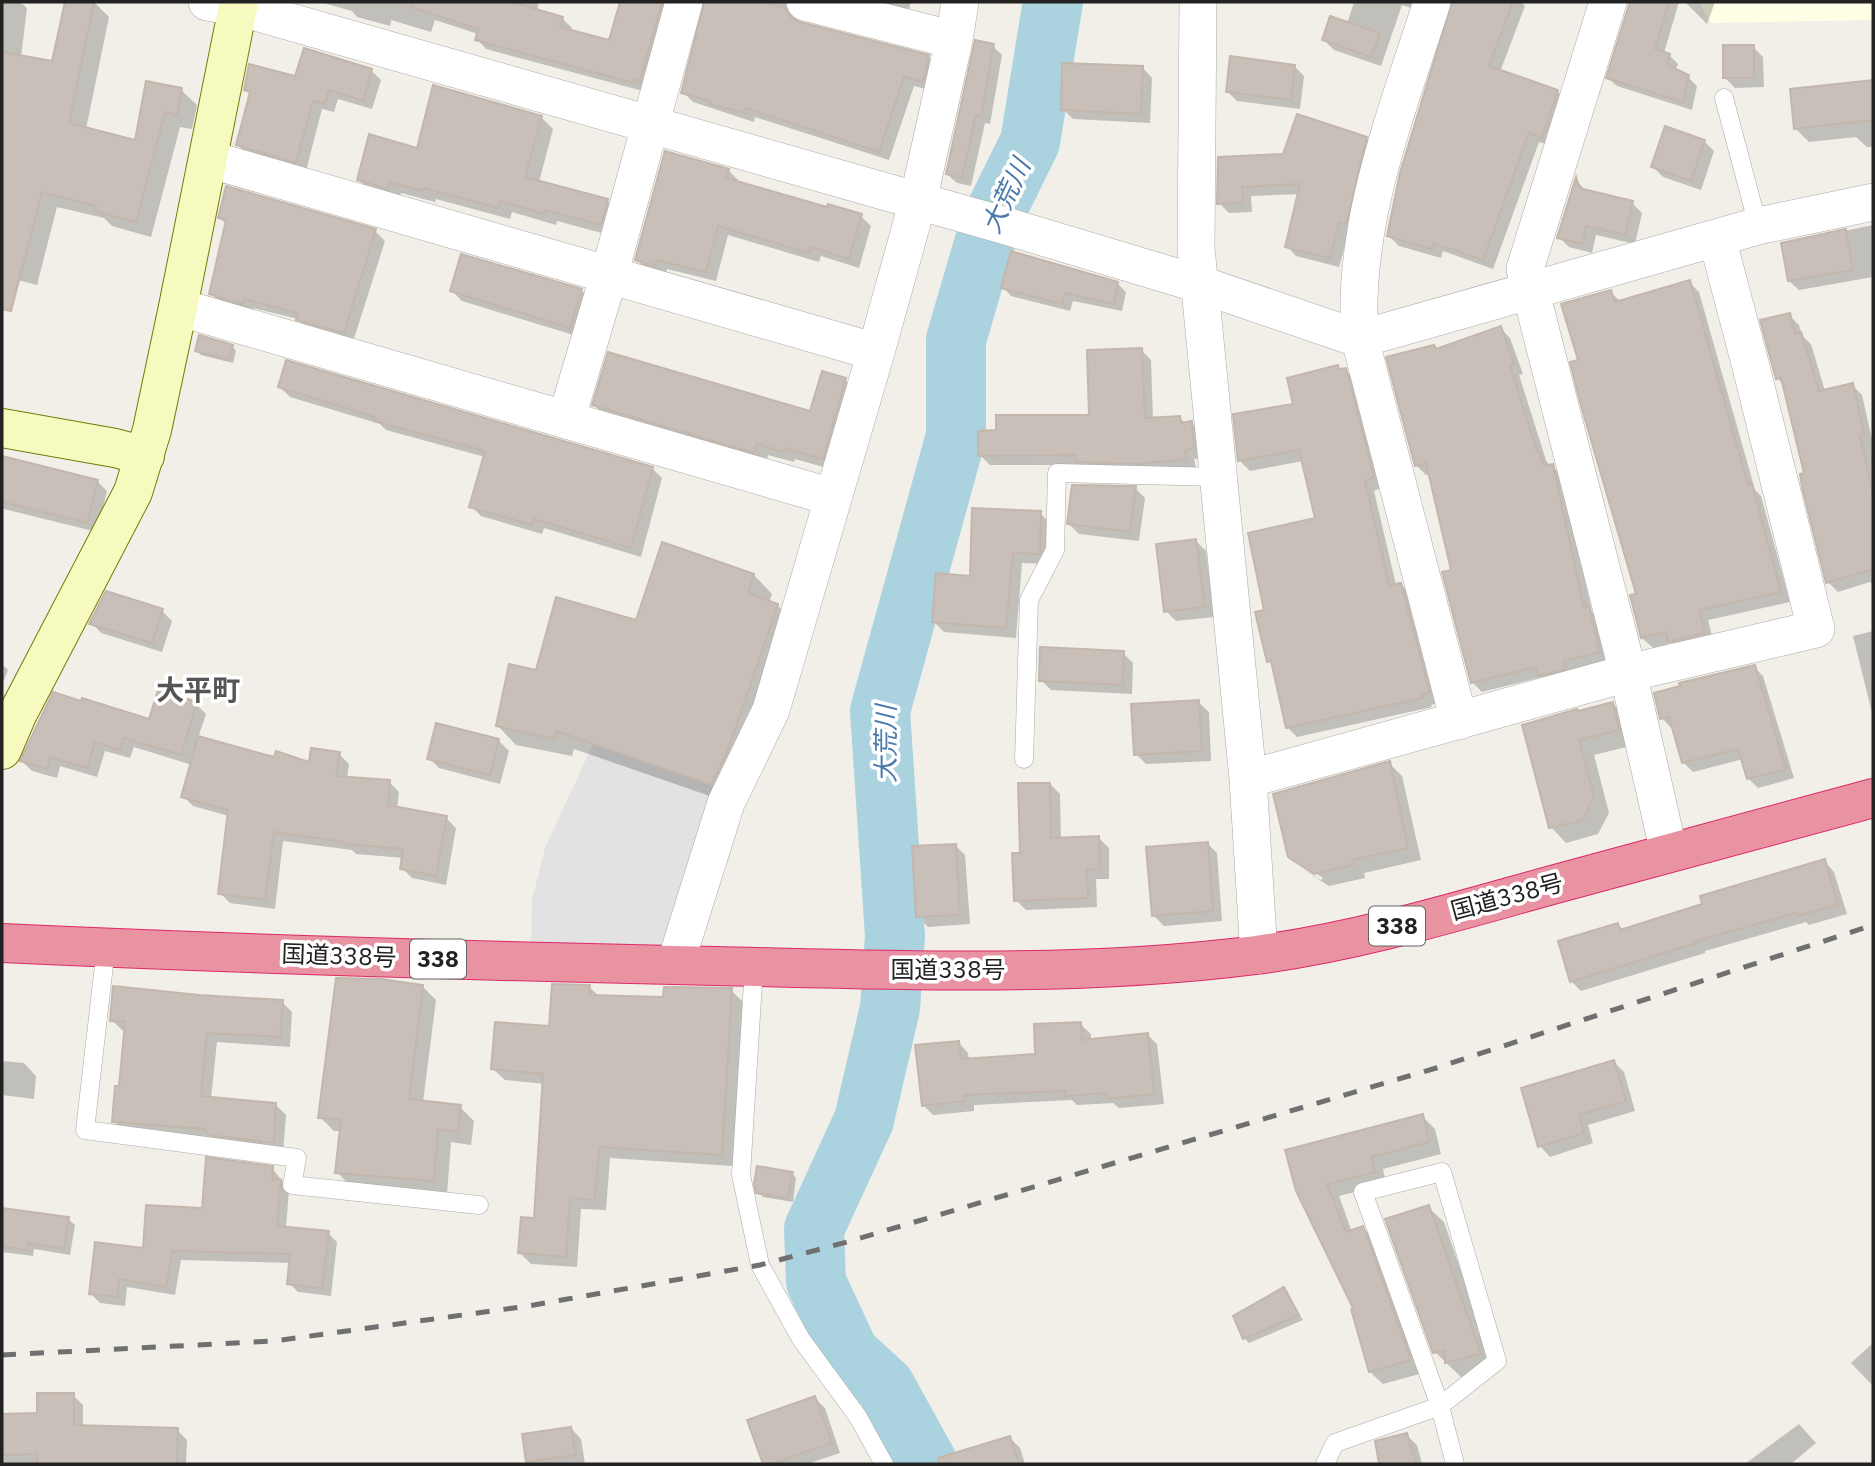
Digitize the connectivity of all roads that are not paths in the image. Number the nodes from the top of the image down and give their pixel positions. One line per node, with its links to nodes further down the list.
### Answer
1 (684, 2): 10 (street)
2 (805, 2): 8 (street)
3 (960, 2): 8 (street)
4 (1198, 2): 17 (street)
5 (1432, 2): 20 (street)
6 (1608, 2): 18 (street)
7 (228, 3): 10 (street); 11 (street)
8 (954, 40): 12 (street)
9 (1724, 98): 14 (lane)
10 (651, 123): 12 (street); 16 (street)
11 (208, 159): 16 (street); 19 (street)
12 (918, 201): 17 (street); 21 (street)
13 (1873, 202): 14 (street)
14 (1758, 226): 15 (street)
15 (1717, 238): 18 (street); 27 (street)
16 (609, 275): 21 (street); 22 (street)
17 (1199, 284): 20 (street); 25 (street)
18 (1531, 291): 20 (street); 27 (street)
19 (178, 307): 22 (street); 24 (street)
20 (1360, 339): 28 (street)
21 (876, 352): 26 (street)
22 (566, 420): 26 (street)
23 (2, 428): 24 (street)
24 (145, 456): 29 (street)
25 (1218, 477): 30 (lane); 31 (street)
26 (832, 497): 37 (street)
27 (1628, 673): 28 (street); 33 (street)
28 (1459, 721): 31 (street)
29 (2, 750)
30 (1024, 759)
31 (1248, 779): 36 (street)
32 (1873, 798): 33 (highway, 国道338号 / 338)
33 (1669, 853): 36 (highway, 国道338号 / 338)
34 (2, 943): 35 (highway, 国道338号 / 338)
35 (106, 947): 37 (highway, 国道338号 / 338); 39 (lane)
36 (1259, 955): 38 (highway, 国道338号 / 338)
37 (675, 965): 38 (highway, 国道338号 / 338)
38 (754, 967): 41 (lane)
39 (479, 1205)
40 (1440, 1406): 40 (lane); 42 (lane); 43 (lane)
41 (884, 1464)
42 (1325, 1464)
43 (1455, 1464)

